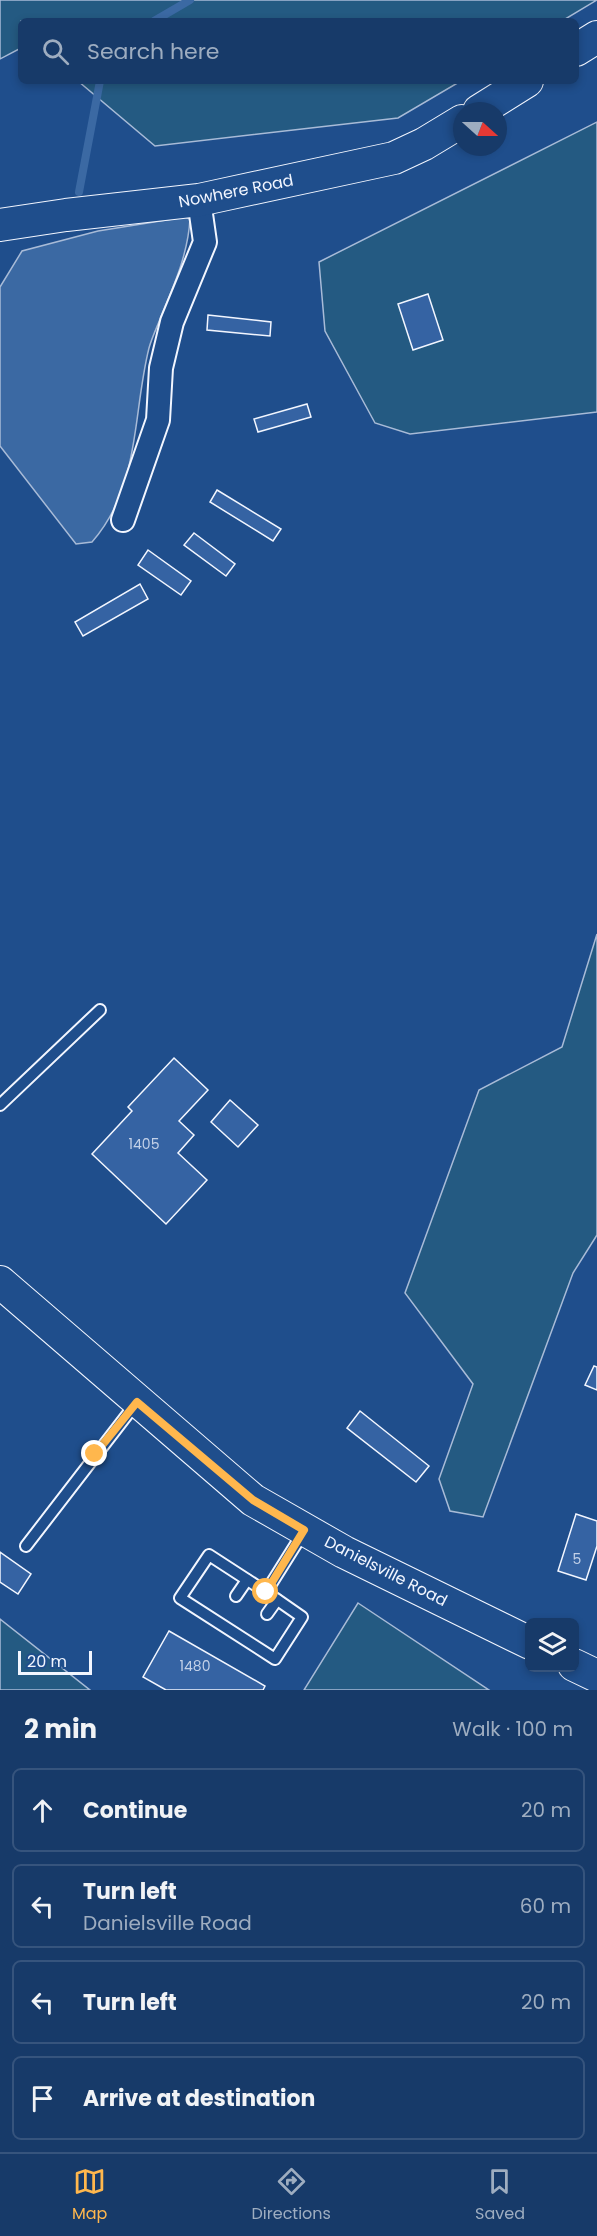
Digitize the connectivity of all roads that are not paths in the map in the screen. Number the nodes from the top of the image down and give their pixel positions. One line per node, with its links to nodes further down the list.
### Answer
1 (597, 37): 2 (main road)
2 (579, 48)
3 (522, 84): 4 (main road)
4 (493, 102)
5 (453, 126): 6 (main road, Nowhere Road)
6 (199, 200): 7 (main road, Nowhere Road); 8 (street)
7 (0, 225)
8 (123, 520)
9 (100, 1010): 10 (lane)
10 (0, 1105)
11 (0, 1282): 12 (main road, Danielsville Road)
12 (137, 1402): 13 (main road, Danielsville Road); 14 (lane)
13 (304, 1530): 16 (lane); 20 (main road, Danielsville Road)
14 (26, 1546)
15 (247, 1580): 16 (lane); 17 (lane); 18 (lane)
16 (266, 1592): 18 (lane)
17 (236, 1596)
18 (277, 1600): 19 (lane)
19 (267, 1614)
20 (525, 1641)
21 (579, 1667): 22 (main road)
22 (597, 1676)

